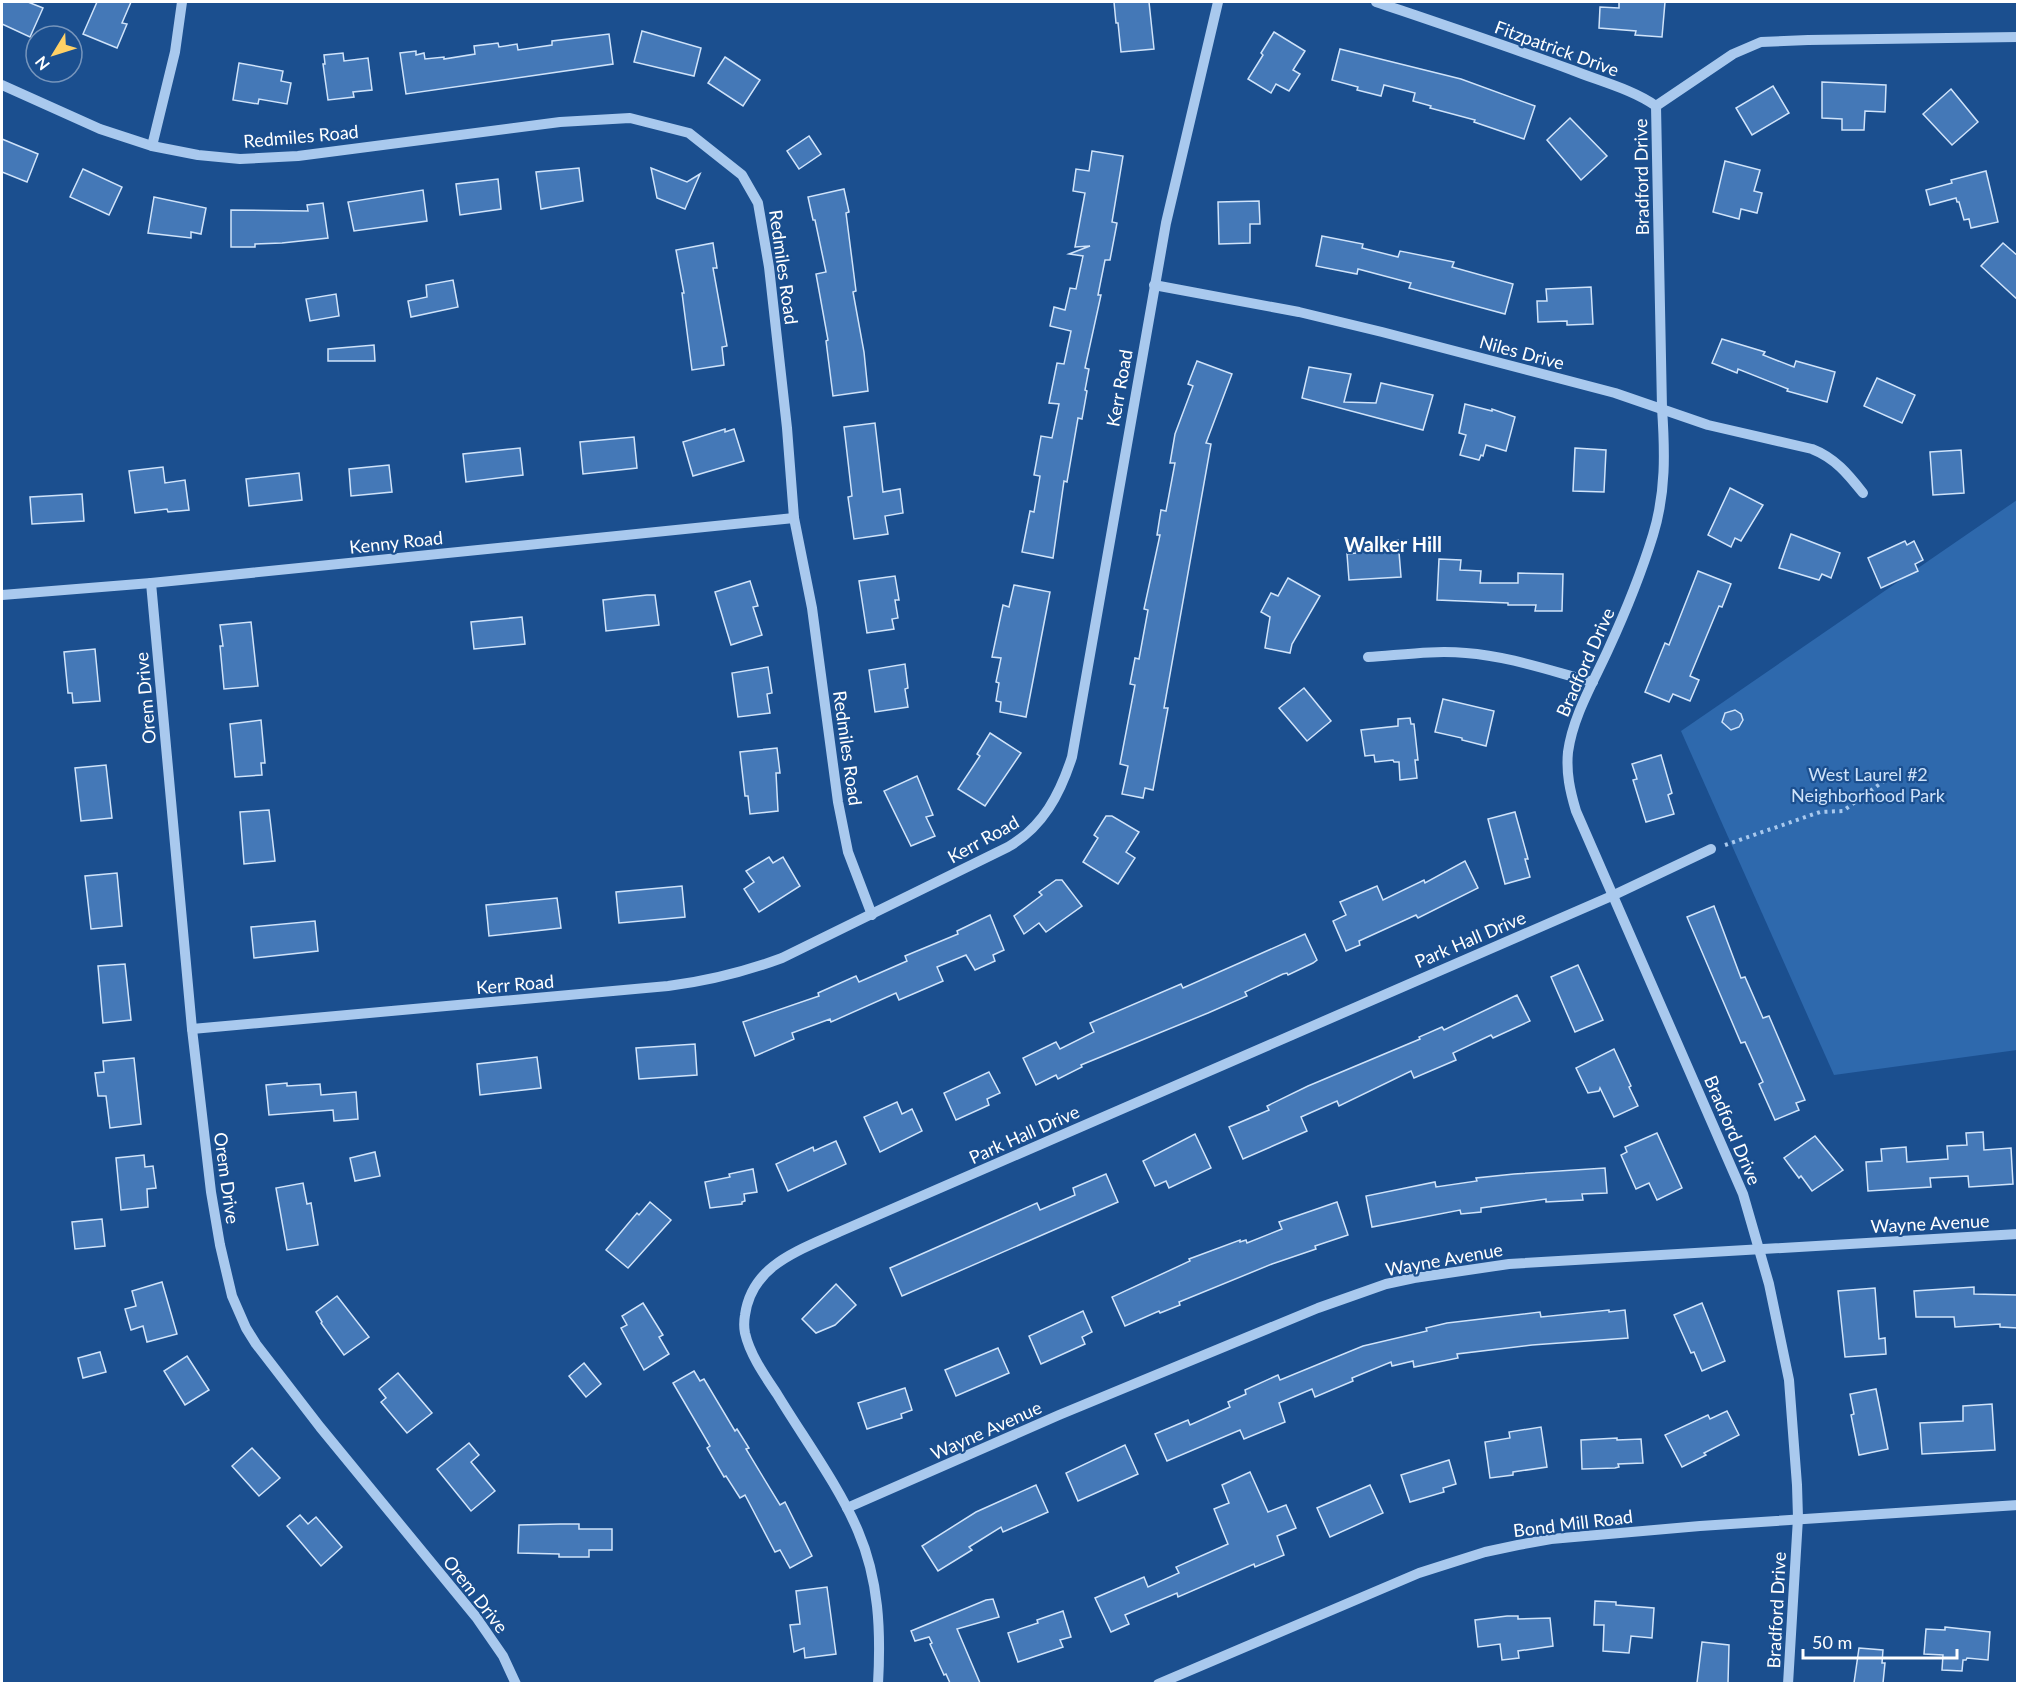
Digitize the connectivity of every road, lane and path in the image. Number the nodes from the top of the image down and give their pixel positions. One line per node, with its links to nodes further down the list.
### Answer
1 (182, 2): 7 (street)
2 (1218, 2): 8 (street, Kerr Road)
3 (1376, 2): 6 (street, Fitzpatrick Drive)
4 (2018, 37): 6 (street, Bradford Drive)
5 (2, 86): 7 (street, Redmiles Road)
6 (1656, 106): 9 (street, Bradford Drive)
7 (152, 146): 11 (street, Redmiles Road)
8 (1154, 285): 9 (street, Niles Drive); 19 (street, Kerr Road)
9 (1662, 408): 10 (street, Niles Drive); 15 (street, Bradford Drive)
10 (1863, 493)
11 (794, 518): 12 (street, Kenny Road); 19 (street, Redmiles Road)
12 (151, 583): 13 (street, Kenny Road); 20 (street, Orem Drive)
13 (2, 595)
14 (1368, 657): 15 (street)
15 (1593, 682): 18 (street, Bradford Drive)
16 (1888, 778): 17 (path)
17 (1711, 849): 18 (street, Park Hall Drive)
18 (1614, 895): 22 (street, Bradford Drive); 24 (street, Park Hall Drive)
19 (872, 915): 20 (street, Kerr Road)
20 (192, 1029): 26 (street, Orem Drive)
21 (2018, 1234): 22 (street, Wayne Avenue)
22 (1759, 1249): 24 (street, Wayne Avenue); 25 (street, Bradford Drive)
23 (2018, 1505): 25 (street, Bond Mill Road)
24 (848, 1509): 27 (street, Park Hall Drive)
25 (1798, 1518): 28 (street, Bond Mill Road); 29 (street, Bradford Drive)
26 (516, 1683)
27 (878, 1683)
28 (1158, 1683)
29 (1788, 1683)

